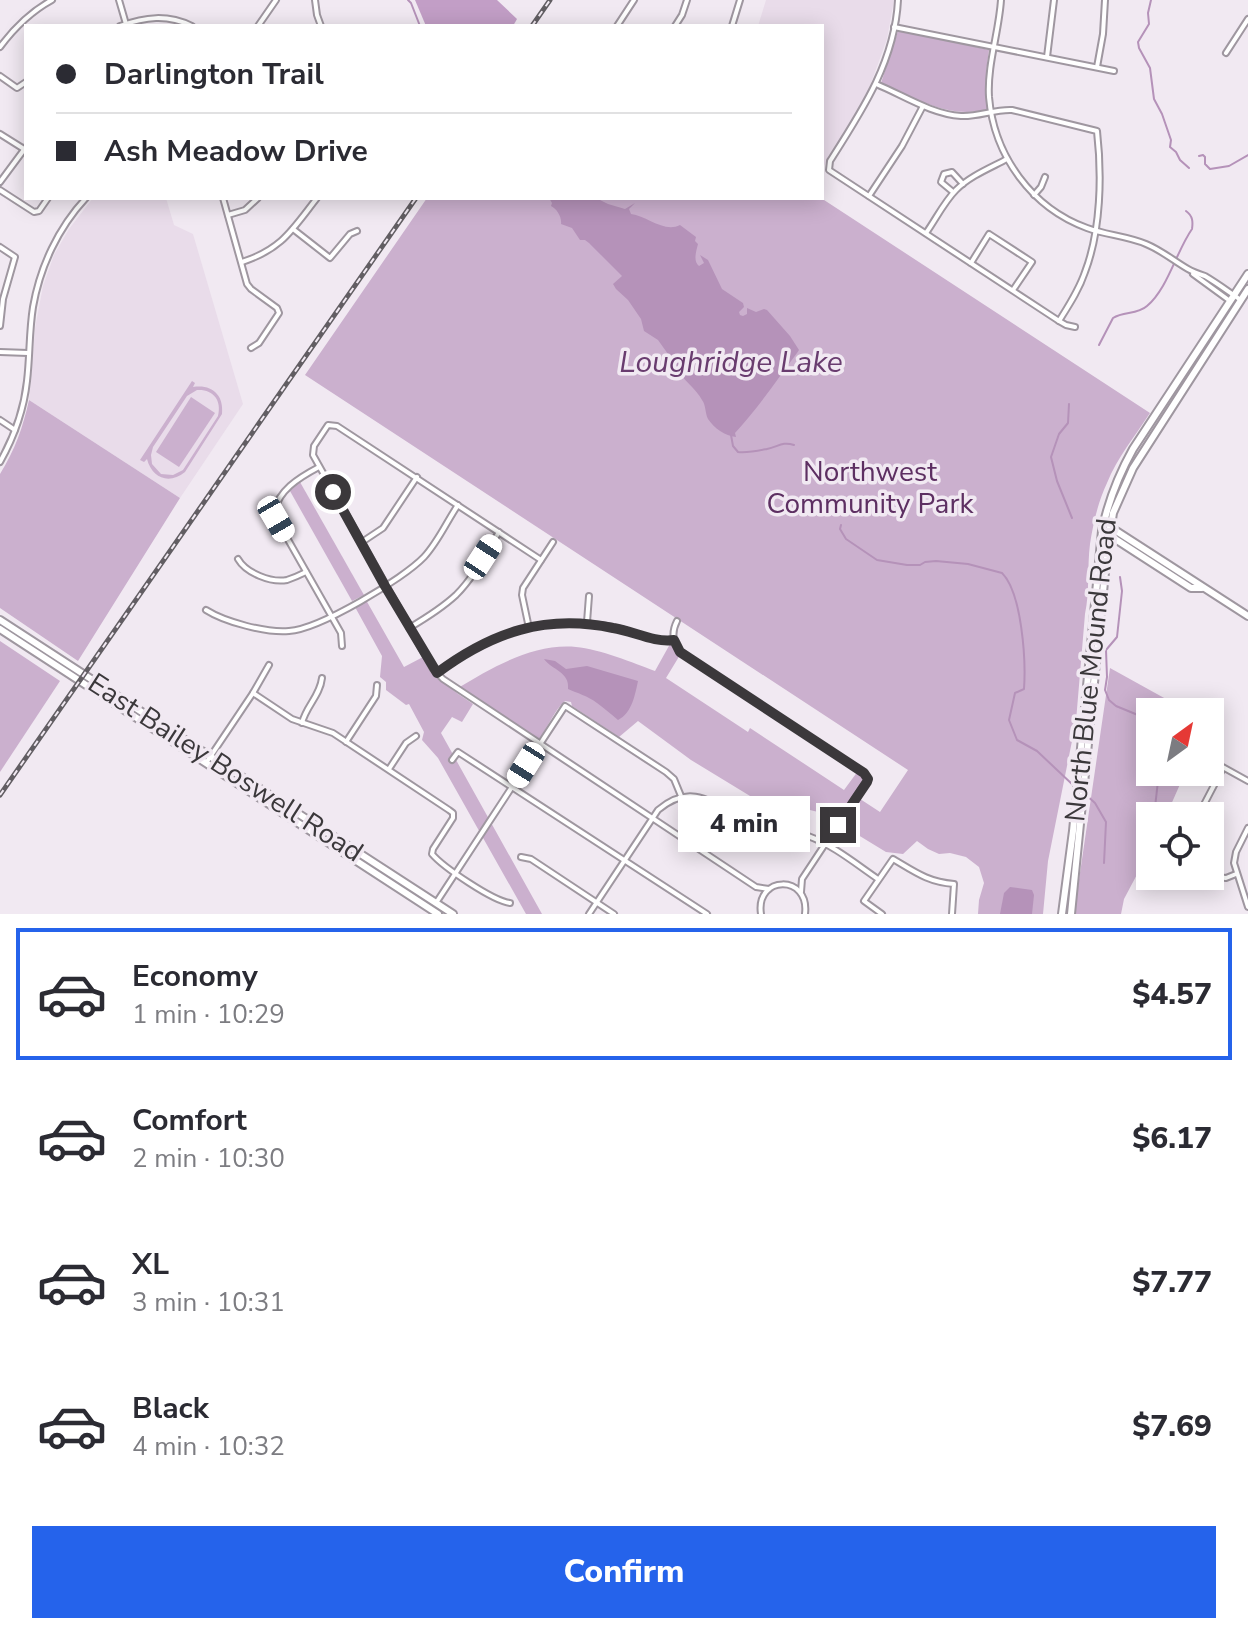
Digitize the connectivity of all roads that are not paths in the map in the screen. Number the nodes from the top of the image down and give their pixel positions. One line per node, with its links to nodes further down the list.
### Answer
1 (52, 0): 22 (street)
2 (119, 0): 13 (street)
3 (276, 0): 16 (street)
4 (315, 0): 17 (street)
5 (634, 0): 18 (street)
6 (687, 0): 19 (street)
7 (740, 0): 20 (street)
8 (898, 0): 21 (street)
9 (1001, 0): 23 (street)
10 (1054, 0): 25 (street)
11 (1105, 0): 26 (street)
12 (1248, 19): 24 (street)
13 (124, 24)
14 (128, 24): 15 (street)
15 (188, 24)
16 (259, 24)
17 (320, 24)
18 (618, 24)
19 (676, 24)
20 (733, 24)
21 (894, 27): 23 (street); 30 (street)
22 (0, 47)
23 (995, 47): 25 (street); 32 (street)
24 (1226, 53)
25 (1047, 57): 26 (street)
26 (1097, 67): 27 (street)
27 (1114, 71)
28 (0, 76): 29 (street)
29 (24, 83)
30 (876, 84): 31 (street); 43 (street)
31 (923, 105): 32 (street); 43 (street)
32 (991, 113): 36 (street); 51 (street)
33 (0, 134): 34 (street)
34 (24, 147)
35 (24, 149): 38 (street)
36 (1007, 159): 39 (street); 42 (street)
37 (1045, 177): 42 (street)
38 (0, 182)
39 (963, 184): 41 (street); 41 (street)
40 (0, 190): 44 (street)
41 (953, 192): 53 (street)
42 (1034, 195): 51 (street)
43 (869, 196): 53 (street)
44 (46, 200)
45 (84, 200): 67 (street)
46 (224, 200): 49 (street)
47 (256, 200): 49 (street)
48 (315, 200): 50 (street)
49 (228, 215): 55 (street)
50 (293, 229): 52 (street); 55 (street)
51 (1095, 230): 61 (street); 62 (street)
52 (357, 231)
53 (926, 233): 56 (street)
54 (0, 247): 60 (street)
55 (241, 262): 65 (street)
56 (971, 263): 59 (street); 59 (street)
57 (1248, 274): 61 (main road, North Blue Mound Road)
58 (1248, 289): 61 (main road, North Blue Mound Road)
59 (1013, 290): 62 (street)
60 (2, 299): 63 (street)
61 (1235, 299): 74 (main road, North Blue Mound Road)
62 (1059, 321): 64 (street)
63 (0, 326)
64 (1075, 327)
65 (251, 348)
66 (0, 352): 67 (street)
67 (28, 353): 69 (street)
68 (0, 420): 69 (street)
69 (15, 430): 70 (street)
70 (0, 462)
71 (319, 467): 72 (street); 76 (street); 80 (street)
72 (417, 477): 73 (street); 76 (street)
73 (458, 505): 75 (street); 82 (street)
74 (1106, 529): 81 (main road, North Blue Mound Road); 86 (main road)
75 (499, 532): 79 (street); 90 (street)
76 (362, 542): 82 (street)
77 (553, 542): 79 (street)
78 (238, 559): 80 (street)
79 (541, 560): 91 (street)
80 (306, 572): 85 (street)
81 (1101, 578): 110 (main road, North Blue Mound Road); 110 (main road, North Blue Mound Road)
82 (385, 586): 85 (street); 90 (street)
83 (589, 596): 88 (street)
84 (206, 610): 85 (street)
85 (332, 616): 93 (street)
86 (1248, 616)
87 (677, 621): 92 (street)
88 (587, 622): 91 (street); 92 (street)
89 (1, 625): 103 (main road, East Bailey Boswell Road)
90 (409, 628): 95 (street)
91 (529, 628): 95 (street)
92 (674, 640): 113 (street)
93 (342, 646)
94 (269, 665): 98 (street)
95 (437, 673): 102 (street)
96 (322, 678): 99 (street)
97 (377, 685): 101 (street)
98 (253, 693): 99 (street); 103 (street)
99 (302, 723): 101 (street)
100 (416, 736): 105 (street)
101 (346, 742): 105 (street)
102 (539, 744): 108 (street); 109 (street); 111 (street)
103 (208, 760): 118 (main road, East Bailey Boswell Road)
104 (452, 760): 108 (street)
105 (389, 769): 116 (street)
106 (1224, 769): 107 (street)
107 (1248, 781)
108 (512, 787): 115 (street); 116 (street)
109 (681, 796): 111 (street); 113 (street)
110 (1079, 808): 140 (main road, North Blue Mound Road); 141 (main road, North Blue Mound Road)
111 (652, 818): 115 (street); 123 (street)
112 (1248, 828): 117 (street)
113 (825, 844): 120 (street); 121 (street)
114 (521, 857): 127 (street)
115 (624, 860): 127 (street); 135 (street)
116 (456, 873): 128 (street); 129 (street)
117 (1236, 874): 119 (street); 130 (street)
118 (386, 875): 128 (main road, East Bailey Boswell Road); 131 (main road, East Bailey Boswell Road)
119 (1224, 878)
120 (802, 879): 122 (street); 125 (street)
121 (878, 879): 138 (street); 139 (street)
122 (790, 885): 124 (street); 125 (street)
123 (756, 887): 124 (street); 126 (street)
124 (769, 889): 126 (street)
125 (801, 892): 137 (street)
126 (762, 897): 136 (street)
127 (597, 902): 133 (street); 134 (street)
128 (436, 903): 131 (main road); 132 (main road, East Bailey Boswell Road)
129 (510, 903)
130 (1248, 907)
131 (432, 912)
132 (453, 914)
133 (589, 914)
134 (614, 914)
135 (707, 914)
136 (761, 914)
137 (806, 914)
138 (882, 914)
139 (952, 914)
140 (1062, 914)
141 (1071, 914)

